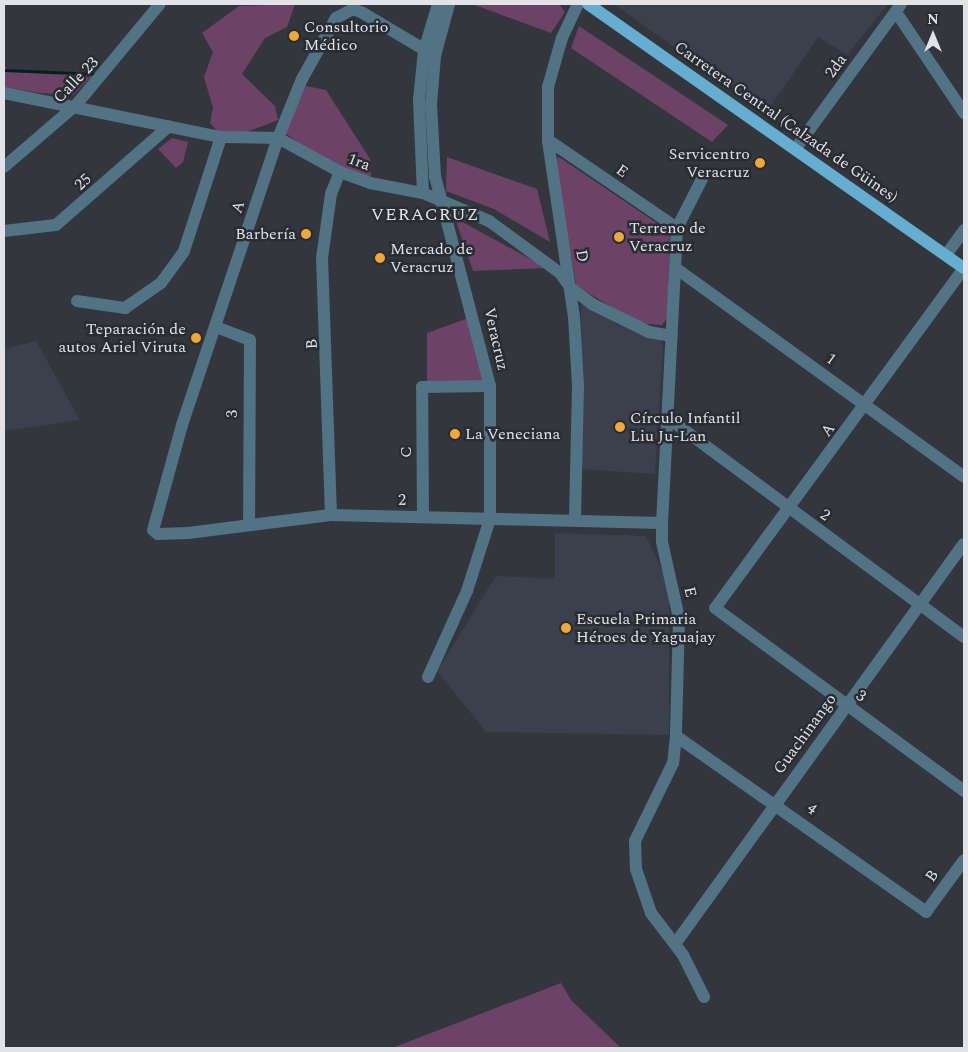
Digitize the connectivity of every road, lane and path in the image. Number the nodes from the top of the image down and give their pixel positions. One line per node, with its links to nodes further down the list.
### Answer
1 (160, 4): 9 (street, Calle 23)
2 (438, 4): 7 (street, Veracruz)
3 (449, 4): 7 (street, Veracruz)
4 (578, 4): 14 (street, D)
5 (588, 4): 15 (main road, Carretera Central (Calzada de Güines))
6 (898, 8): 10 (street); 15 (street, 2da)
7 (430, 54): 13 (street, A); 19 (street, Veracruz); 20 (street, Veracruz)
8 (4, 93): 9 (street, 1ra)
9 (76, 105): 11 (street, 1ra); 16 (street, Calle 23)
10 (964, 112)
11 (169, 126): 12 (street, 1ra); 23 (street, 25)
12 (222, 137): 13 (street, 1ra); 28 (street)
13 (278, 138): 17 (street, 1ra); 29 (street, A)
14 (548, 140): 21 (street, E); 27 (street, D)
15 (796, 148): 24 (main road, Carretera Central (Calzada de Güines))
16 (4, 167)
17 (340, 172): 19 (street, 1ra); 36 (street, B)
18 (702, 179): 21 (street, E)
19 (423, 193): 20 (street, 1ra)
20 (440, 199): 27 (street, 1ra); 31 (street, Veracruz)
21 (677, 228): 26 (street, E)
22 (964, 230): 24 (street)
23 (4, 231)
24 (946, 255): 25 (main road, Carretera Central (Calzada de Güines))
25 (964, 268): 32 (street, A)
26 (677, 269): 30 (street, E); 32 (street, 1)
27 (571, 288): 30 (street, 1ra); 38 (street, D)
28 (77, 301)
29 (216, 327): 40 (street, A); 42 (street, 3)
30 (672, 336): 33 (street, E)
31 (490, 386): 37 (street, C); 39 (street, Veracruz)
32 (866, 404): 34 (street, 1); 35 (street, A)
33 (668, 418): 35 (street, 2); 41 (street, E)
34 (964, 477)
35 (790, 509): 44 (street, 2); 45 (street, A)
36 (331, 515): 37 (street, 2); 42 (street, 2)
37 (423, 516): 39 (street, 2)
38 (575, 519): 39 (street, 2); 41 (street, 2)
39 (490, 520): 47 (street, Veracruz)
40 (152, 522): 42 (street, 2)
41 (662, 524): 49 (street, E)
42 (248, 525)
43 (964, 544): 44 (street, Guachinango)
44 (921, 606): 46 (street, 2); 48 (street, Guachinango)
45 (715, 608): 48 (street, 3)
46 (964, 637)
47 (428, 677)
48 (846, 706): 50 (street, 3); 51 (street, Guachinango)
49 (676, 736): 51 (street, 4); 54 (street, E)
50 (964, 791)
51 (776, 802): 53 (street, 4); 54 (street, Guachinango)
52 (964, 860): 53 (street, B)
53 (926, 912)
54 (675, 944): 55 (street, E)
55 (704, 997)

